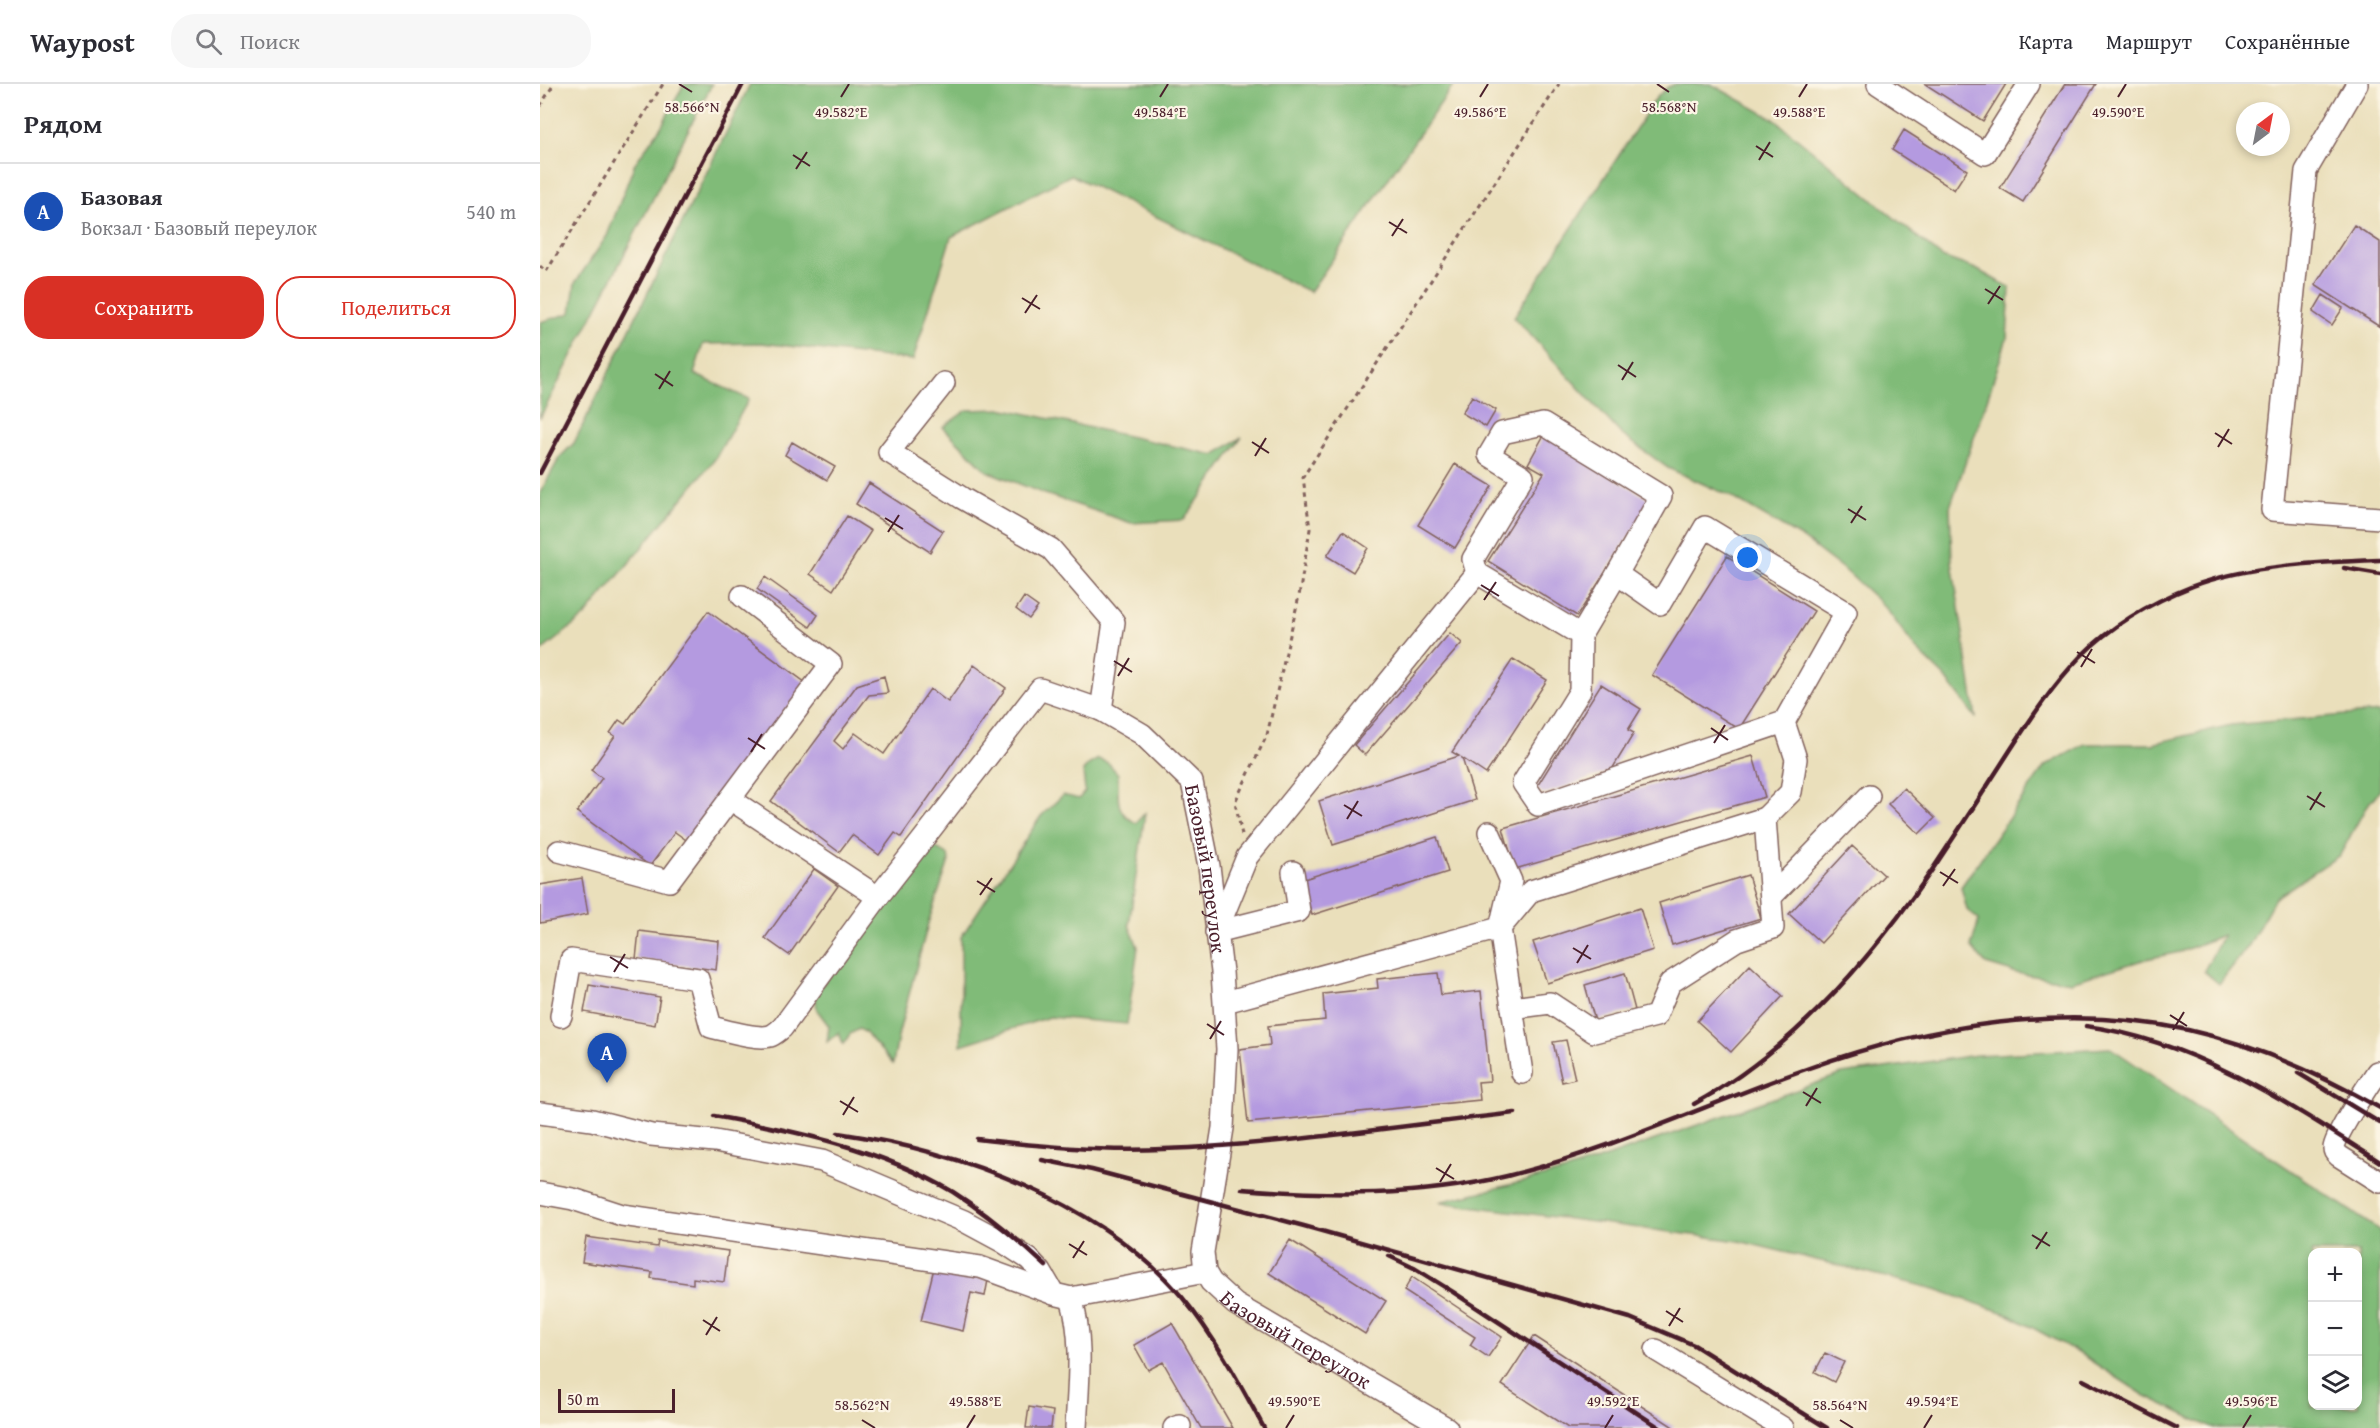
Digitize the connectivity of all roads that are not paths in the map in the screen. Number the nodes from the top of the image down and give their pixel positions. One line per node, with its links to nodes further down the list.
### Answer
1 (1878, 84): 2 (street)
2 (2029, 84)
3 (2357, 84): 5 (street)
4 (944, 383): 10 (street)
5 (2380, 518)
6 (1477, 573): 7 (street); 9 (street); 21 (street)
7 (1617, 574): 9 (street); 11 (street)
8 (742, 596): 13 (street)
9 (1581, 635): 11 (street)
10 (1101, 710): 18 (street, Базовый переулок); 21 (street, Базовый переулок)
11 (1784, 722): 14 (street)
12 (1869, 796): 19 (street)
13 (730, 800): 16 (street); 18 (street)
14 (1765, 818): 19 (street); 20 (street)
15 (1489, 832): 20 (street)
16 (559, 851)
17 (1293, 872): 21 (street)
18 (878, 897): 24 (street, Базовый переулок)
19 (1771, 897): 23 (street)
20 (1500, 928): 22 (street); 23 (street)
21 (1216, 932): 22 (street, Базовый переулок)
22 (1225, 1002): 30 (street, Базовый переулок)
23 (1512, 1008): 26 (street)
24 (561, 1016)
25 (2377, 1072): 28 (street)
26 (1522, 1073)
27 (540, 1113): 31 (street)
28 (2380, 1182)
29 (540, 1193): 31 (street)
30 (1205, 1272): 31 (street); 34 (street, Базовый переулок)
31 (1062, 1296): 33 (street)
32 (1656, 1350): 35 (street)
33 (1076, 1428)
34 (1447, 1428)
35 (1783, 1428)

